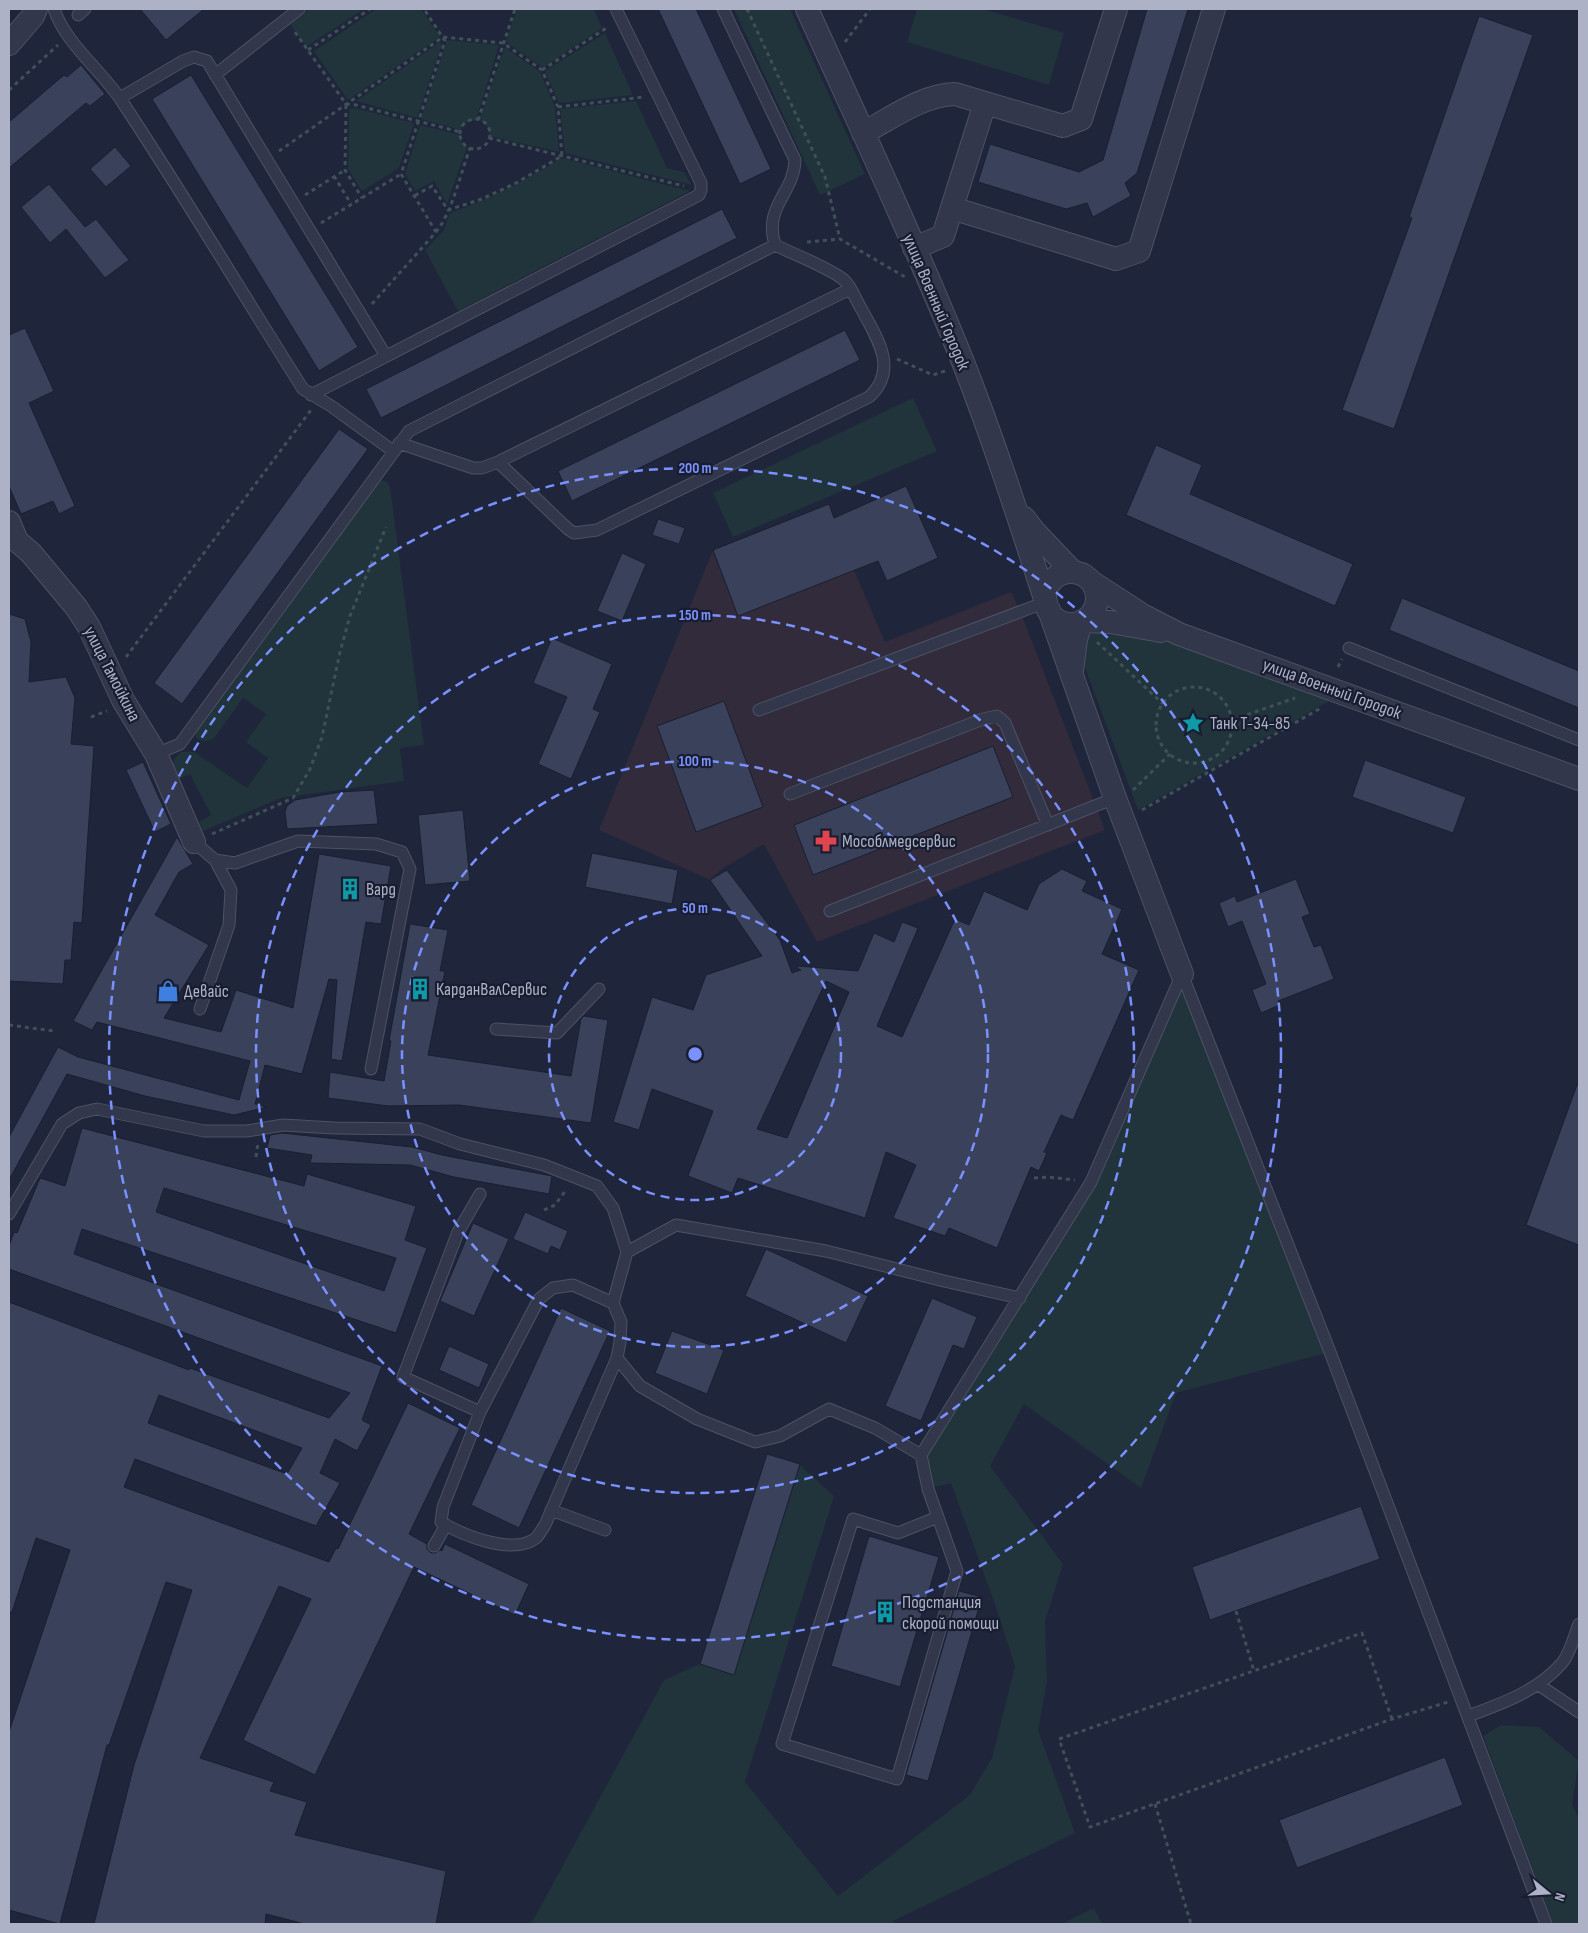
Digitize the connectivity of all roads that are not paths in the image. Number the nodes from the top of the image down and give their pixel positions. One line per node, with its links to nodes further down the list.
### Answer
1 (36, 9): 9 (street)
2 (54, 9): 11 (lane)
3 (299, 9): 10 (lane)
4 (723, 9): 15 (lane)
5 (807, 9): 13 (street, улица Военный Городок)
6 (1116, 9): 12 (street)
7 (1214, 9): 14 (street)
8 (619, 14): 18 (lane)
9 (9, 44)
10 (215, 75): 11 (lane); 18 (lane)
11 (120, 98): 19 (lane)
12 (986, 103): 13 (street); 14 (street)
13 (863, 133): 16 (street, улица Военный Городок)
14 (952, 208): 16 (street)
15 (775, 245): 17 (lane); 20 (lane)
16 (914, 248): 22 (street, улица Военный Городок)
17 (850, 289): 21 (lane); 21 (lane)
18 (386, 356): 19 (lane)
19 (315, 398): 20 (lane)
20 (396, 447): 21 (lane); 33 (lane)
21 (498, 462)
22 (1015, 505): 24 (street); 26 (street, улица Военный Городок)
23 (9, 522): 33 (street, улица Тамойкина)
24 (1072, 571): 25 (street); 26 (street)
25 (1093, 583): 27 (street); 28 (street, улица Военный Городок)
26 (1047, 606): 27 (street); 30 (street, улица Военный Городок); 31 (lane)
27 (1082, 621): 28 (street); 30 (street)
28 (1179, 634): 34 (street, улица Военный Городок)
29 (1349, 648): 32 (lane)
30 (1072, 680): 36 (street, улица Военный Городок)
31 (759, 710)
32 (1579, 740)
33 (156, 754): 38 (street, улица Тамойкина)
34 (1579, 779)
35 (790, 794): 37 (lane)
36 (1119, 808): 37 (lane); 41 (street, улица Военный Городок)
37 (1048, 825): 40 (lane)
38 (194, 842): 39 (lane)
39 (215, 860): 43 (lane); 45 (lane)
40 (830, 911)
41 (1182, 974): 49 (lane); 63 (lane)
42 (599, 990): 44 (lane)
43 (200, 1009)
44 (496, 1028)
45 (371, 1069)
46 (480, 1194): 52 (lane)
47 (9, 1214): 48 (lane)
48 (627, 1252): 49 (lane); 50 (lane)
49 (1020, 1298): 53 (lane)
50 (613, 1303): 51 (lane); 52 (lane)
51 (617, 1358): 53 (lane); 54 (lane)
52 (480, 1412): 56 (lane)
53 (921, 1455): 55 (lane)
54 (551, 1510): 56 (lane); 57 (lane)
55 (938, 1517): 55 (lane)
56 (446, 1525): 58 (lane)
57 (605, 1530)
58 (434, 1546)
59 (1579, 1624): 60 (lane)
60 (1573, 1652): 61 (lane)
61 (1539, 1685): 62 (lane); 63 (lane)
62 (1579, 1712)
63 (1468, 1716): 64 (lane)
64 (1546, 1924)

